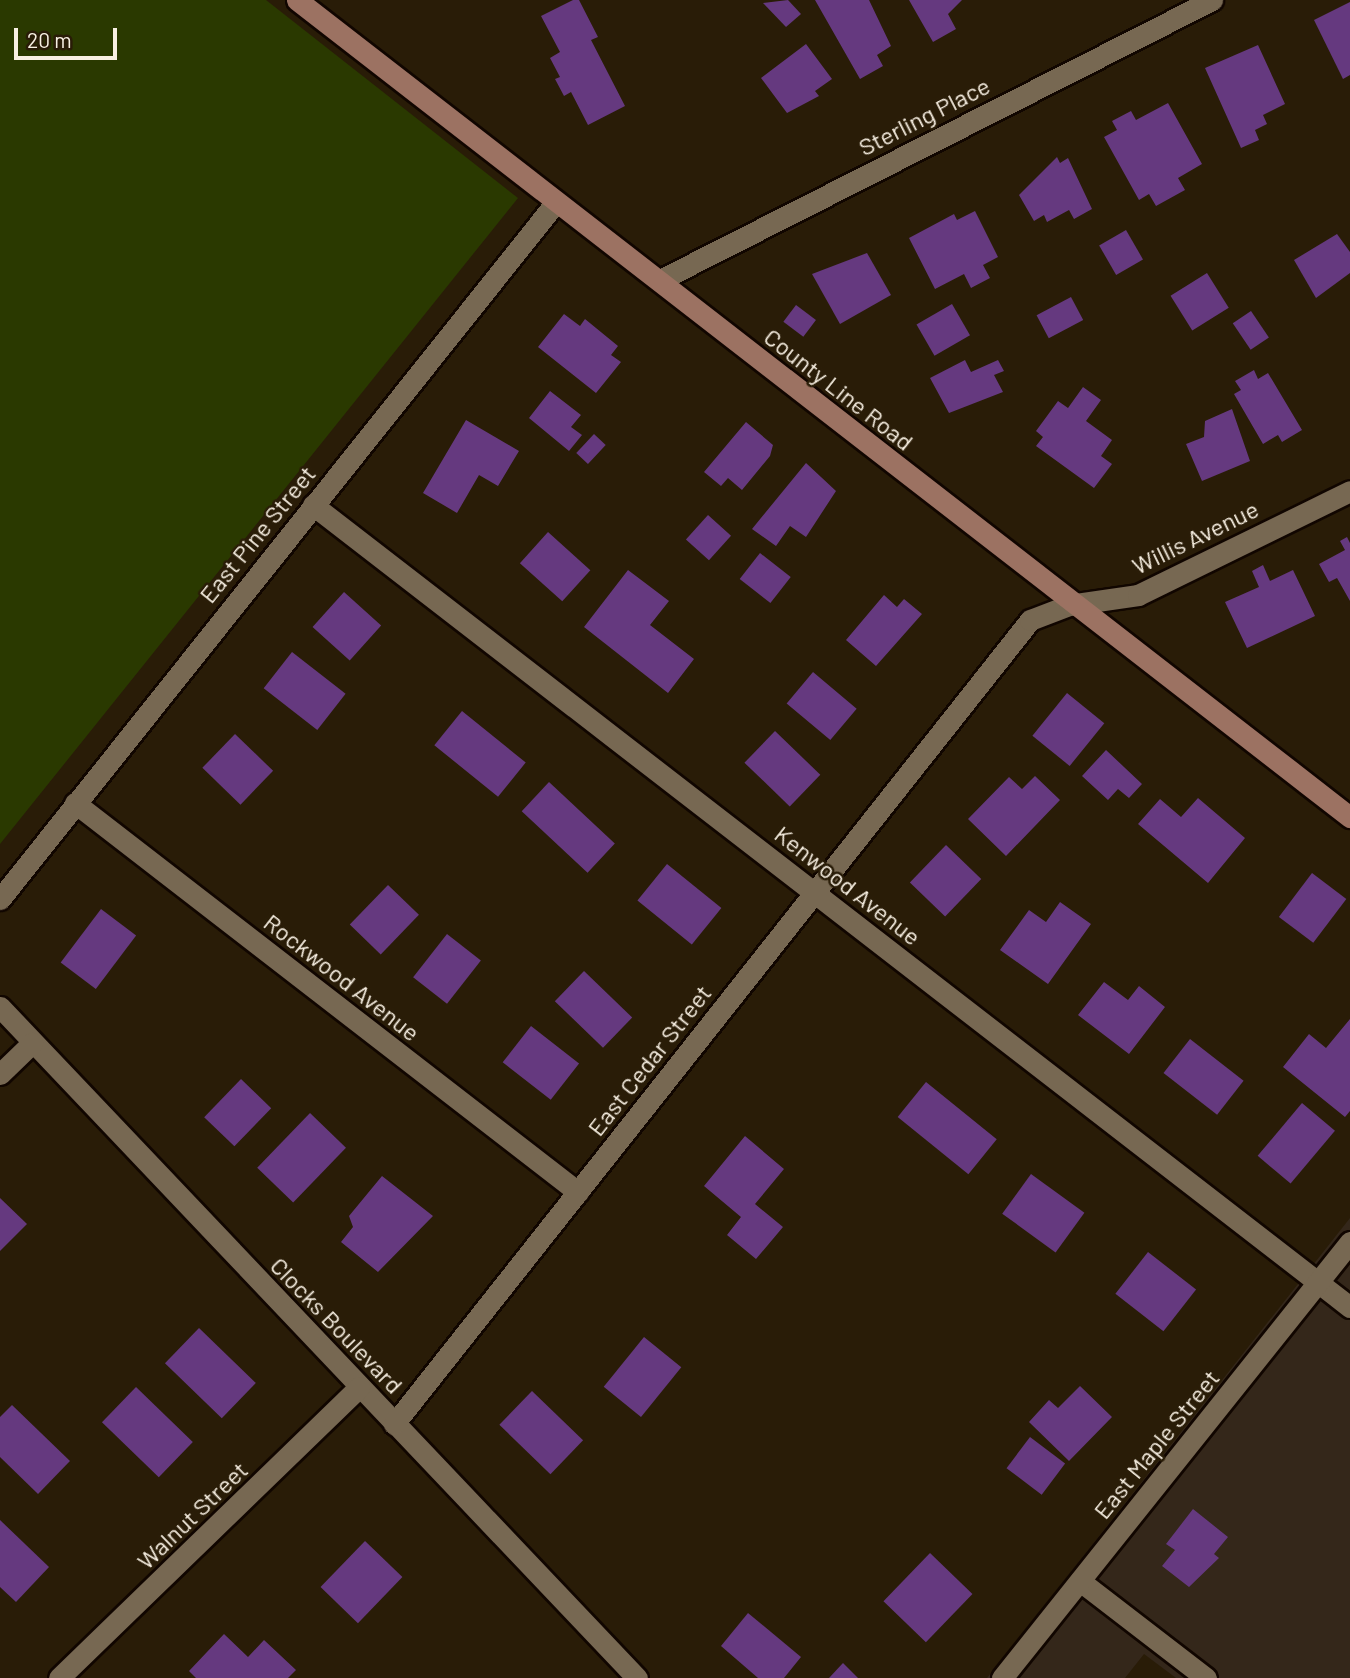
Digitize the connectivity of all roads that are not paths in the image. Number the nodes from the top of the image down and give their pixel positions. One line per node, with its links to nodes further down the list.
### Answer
1 (297, 0): 3 (main road, County Line Road)
2 (1212, 0): 4 (street, Sterling Place)
3 (556, 202): 4 (main road, County Line Road); 6 (street, East Pine Street)
4 (660, 280): 7 (main road, County Line Road)
5 (1350, 491): 7 (street, Willis Avenue)
6 (313, 505): 9 (street, East Pine Street); 11 (street, Kenwood Avenue)
7 (1069, 605): 8 (street, Willis Avenue); 10 (main road, County Line Road)
8 (944, 729): 11 (street, East Cedar Street)
9 (75, 803): 12 (street, East Pine Street); 16 (street, Rockwood Avenue)
10 (1350, 817)
11 (816, 892): 16 (street, East Cedar Street); 18 (street, Kenwood Avenue)
12 (0, 899)
13 (0, 1007): 14 (street, Clocks Boulevard)
14 (32, 1043): 15 (street); 20 (street, Clocks Boulevard)
15 (0, 1074)
16 (578, 1192): 21 (street, East Cedar Street)
17 (1350, 1241): 18 (street, East Maple Street)
18 (1318, 1282): 19 (street, Kenwood Avenue); 22 (street, East Maple Street)
19 (1350, 1307)
20 (359, 1387): 21 (street, Clocks Boulevard); 23 (street, Walnut Street)
21 (394, 1424): 24 (street, Clocks Boulevard)
22 (1080, 1581): 25 (street, East Maple Street); 26 (street)
23 (59, 1678)
24 (637, 1678)
25 (1002, 1678)
26 (1206, 1678)

